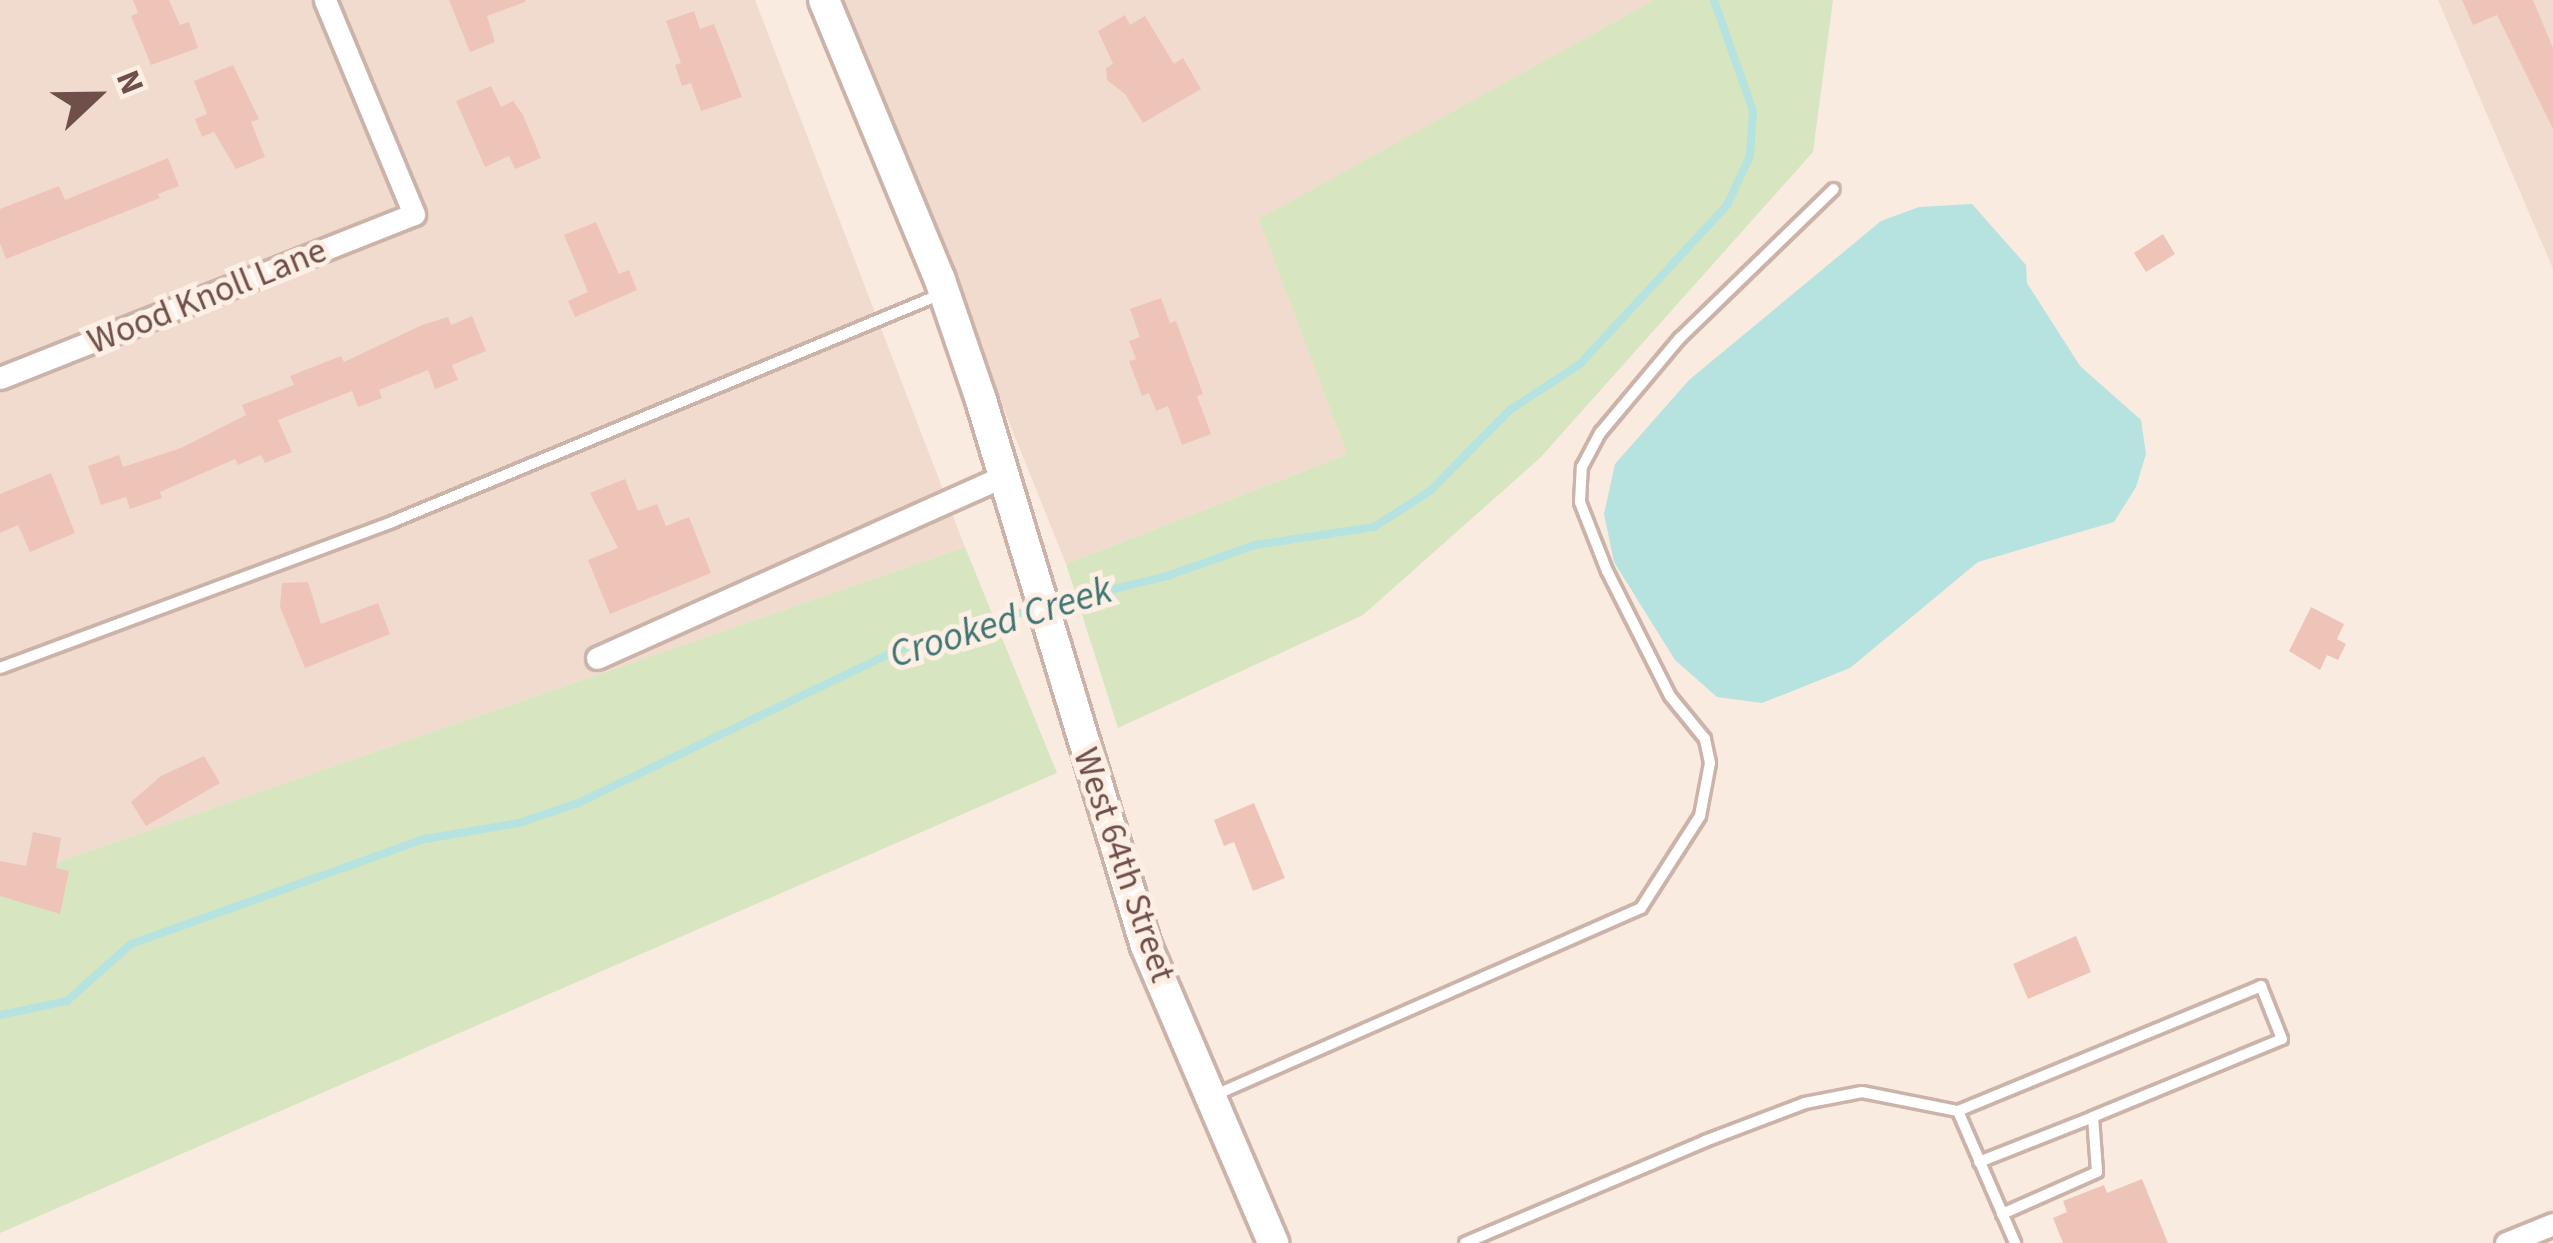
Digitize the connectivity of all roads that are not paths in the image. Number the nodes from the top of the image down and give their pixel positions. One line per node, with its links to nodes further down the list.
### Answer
1 (325, 0): 5 (street, Wood Knoll Lane)
2 (824, 0): 4 (street, West 64th Street)
3 (1834, 189): 9 (lane)
4 (944, 293): 6 (street, West 64th Street); 8 (lane)
5 (0, 378)
6 (1004, 476): 7 (street); 9 (street, West 64th Street)
7 (596, 658)
8 (0, 668)
9 (1210, 1097): 15 (street, West 64th Street)
10 (1958, 1111): 11 (lane); 12 (lane); 16 (lane)
11 (2093, 1117): 12 (lane); 13 (lane)
12 (1979, 1162): 13 (lane)
13 (2002, 1214): 17 (lane)
14 (2547, 1232): 18 (street)
15 (1273, 1243)
16 (1465, 1243)
17 (2015, 1243)
18 (2506, 1243)

